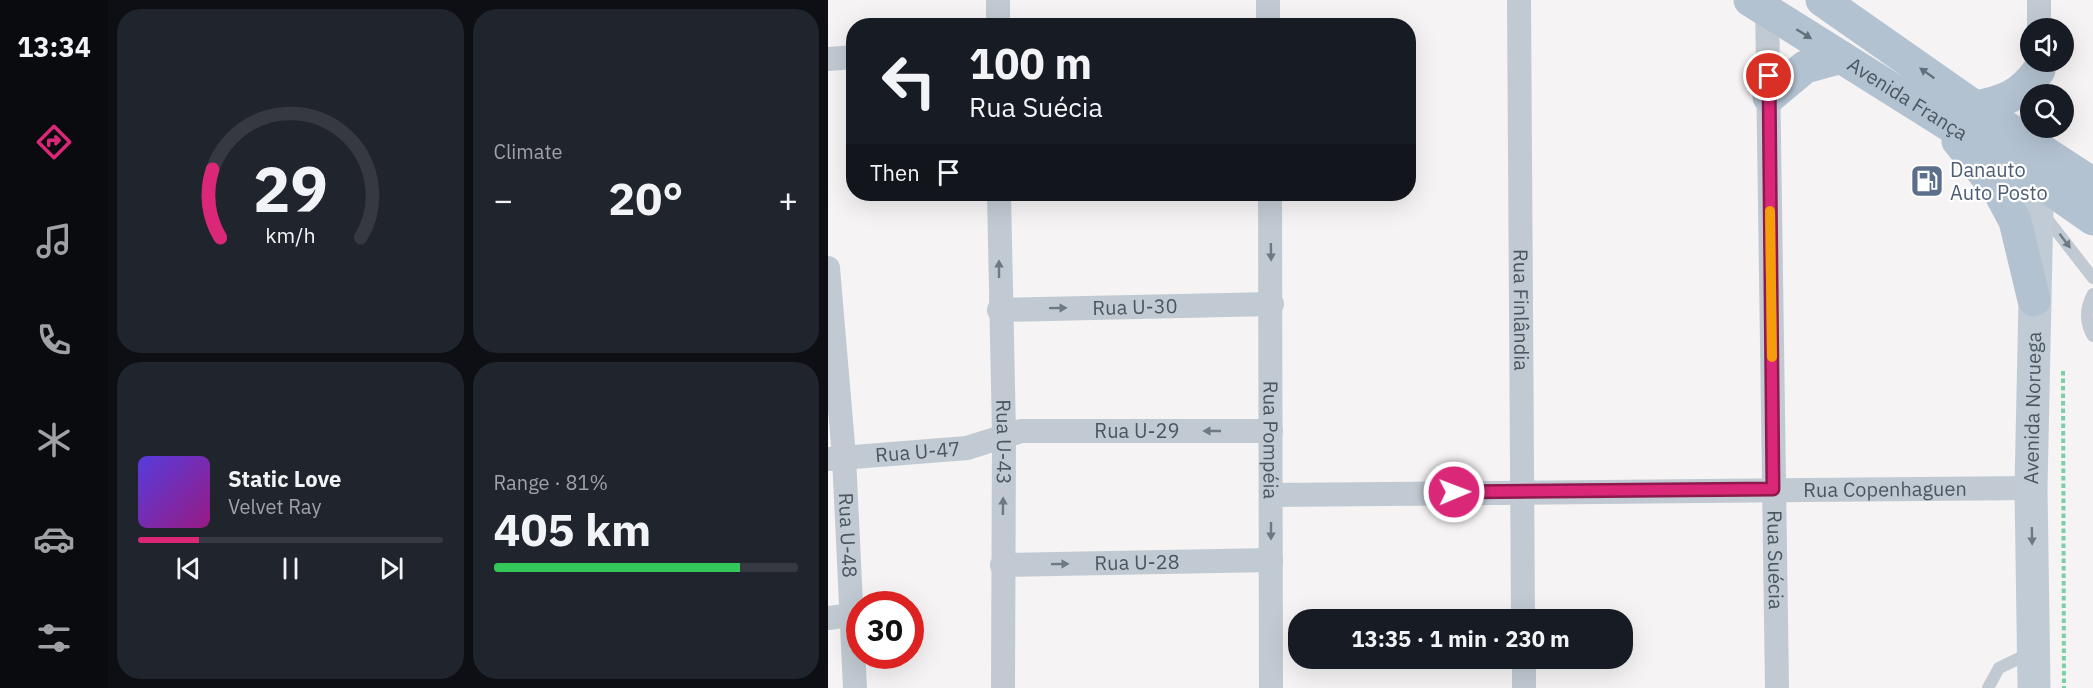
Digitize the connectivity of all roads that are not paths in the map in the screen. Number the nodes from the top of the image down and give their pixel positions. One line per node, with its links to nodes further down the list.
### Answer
1 (998, 0): 7 (street)
2 (1268, 0): 8 (street)
3 (1519, 0): 36 (street, Rua Finlândia)
4 (1822, 0): 15 (main road, Avenida França, one-way to 4)
5 (2039, 0): 9 (street)
6 (1761, 4): 10 (main road, Avenida França, one-way to 10); 14 (street, Rua Suécia)
7 (998, 18)
8 (1268, 18)
9 (2039, 18)
10 (1841, 57): 14 (main road); 16 (main road, Avenida França)
11 (846, 58): 12 (street)
12 (828, 59)
13 (2039, 75): 15 (main road)
14 (1769, 97): 35 (street, Rua Suécia)
15 (1975, 107): 17 (main road, Avenida França)
16 (1942, 120): 20 (main road, Avenida França); 27 (main road)
17 (2020, 129)
18 (2038, 138): 19 (main road, Avenida França); 20 (main road, Avenida Noruega)
19 (2093, 184)
20 (2037, 192): 23 (main road, Avenida França); 25 (lane, one-way to 25); 27 (main road, Avenida Noruega)
21 (999, 201): 29 (street, Rua U-43, one-way to 21)
22 (1270, 201): 28 (street, Rua Pompéia, one-way to 28)
23 (2093, 219)
24 (828, 268): 33 (street, Rua U-48)
25 (2093, 278)
26 (2093, 294): 30 (lane)
27 (2034, 300): 34 (main road, Avenida Noruega)
28 (1272, 304): 29 (street, Rua U-30, one-way to 28); 31 (street, Rua Pompéia)
29 (999, 310): 32 (street, Rua U-43)
30 (2093, 336)
31 (1271, 430): 32 (street, Rua U-29, one-way to 32); 37 (street, Rua Pompéia)
32 (1004, 434): 33 (street, Rua U-47); 39 (street, Rua U-43, one-way to 32)
33 (836, 458): 41 (street, Rua U-48)
34 (2031, 488): 35 (street, Rua Copenhaguen); 42 (main road, Avenida Noruega, one-way to 42)
35 (1773, 489): 36 (street, Rua Copenhaguen); 48 (street, Rua Suécia)
36 (1522, 490): 37 (street, Rua Copenhaguen); 40 (street, Rua Finlândia)
37 (1271, 495): 38 (street, Rua Pompéia, one-way to 38)
38 (1271, 560): 39 (street, Rua U-28, one-way to 38); 46 (street, Rua Pompéia)
39 (1002, 565): 45 (street, Rua U-43)
40 (1523, 609)
41 (840, 616): 44 (street, Rua U-48)
42 (2033, 651): 49 (lane); 50 (main road, Avenida Noruega)
43 (1524, 669): 47 (street)
44 (855, 688)
45 (1003, 688)
46 (1271, 688)
47 (1524, 688)
48 (1778, 688)
49 (1988, 688)
50 (2034, 688)

